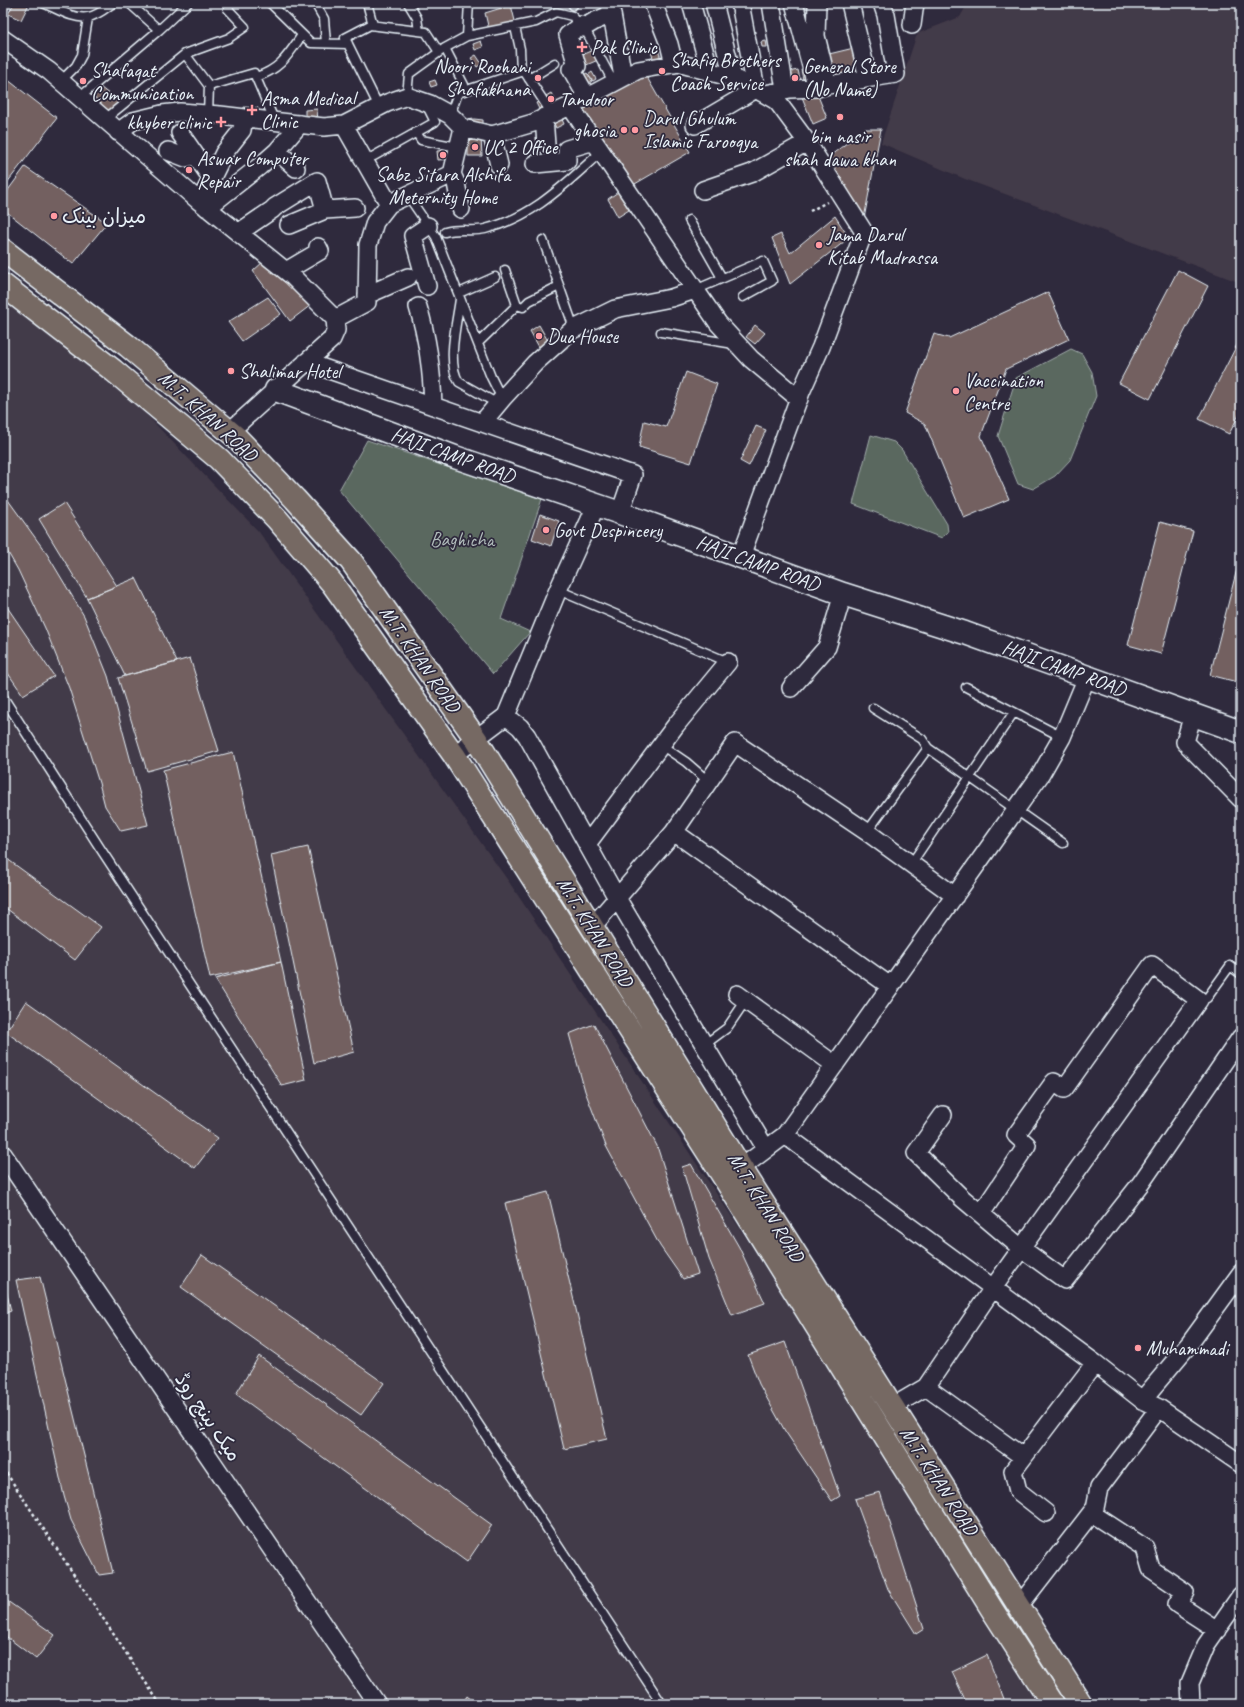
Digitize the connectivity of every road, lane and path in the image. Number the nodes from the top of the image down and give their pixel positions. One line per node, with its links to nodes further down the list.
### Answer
1 (43, 3): 23 (lane)
2 (113, 3): 20 (lane)
3 (129, 3): 28 (lane)
4 (188, 3): 28 (lane)
5 (270, 3): 30 (lane)
6 (315, 3): 33 (lane)
7 (367, 3): 25 (lane)
8 (408, 3): 29 (lane)
9 (469, 3): 31 (lane)
10 (653, 3): 38 (street)
11 (691, 3): 40 (street)
12 (714, 3): 43 (street)
13 (740, 3): 50 (street)
14 (771, 3): 49 (street)
15 (794, 3): 48 (street)
16 (817, 3): 48 (street)
17 (850, 3): 44 (street)
18 (882, 3): 44 (street)
19 (915, 3): 24 (street)
20 (103, 6): 23 (lane)
21 (228, 8): 36 (lane)
22 (611, 9): 26 (street); 45 (street)
23 (88, 18): 46 (lane)
24 (912, 25)
25 (373, 26): 29 (lane); 34 (lane)
26 (582, 26): 27 (lane); 45 (lane); 53 (street)
27 (515, 27): 31 (lane); 39 (lane)
28 (159, 30): 54 (lane)
29 (419, 31): 35 (lane)
30 (302, 35): 33 (lane); 41 (lane)
31 (467, 36): 35 (lane)
32 (3, 39): 46 (street)
33 (326, 44): 34 (lane)
34 (348, 44): 57 (lane)
35 (442, 50): 51 (lane); 52 (lane)
36 (185, 54): 47 (lane); 62 (lane)
37 (554, 63): 42 (lane)
38 (674, 64): 40 (street); 45 (street)
39 (521, 72): 42 (lane); 51 (lane)
40 (710, 72): 43 (street)
41 (256, 77): 47 (lane); 63 (lane)
42 (529, 78): 60 (lane)
43 (732, 78): 50 (street)
44 (868, 78): 48 (street)
45 (617, 80): 53 (street)
46 (61, 82): 54 (street)
47 (209, 86): 58 (lane)
48 (823, 86): 49 (street)
49 (785, 90): 50 (street)
50 (760, 92): 66 (street); 72 (street)
51 (458, 93): 59 (lane)
52 (407, 96): 55 (street); 57 (street)
53 (587, 97): 56 (street)
54 (79, 98): 62 (street)
55 (426, 103): 59 (street); 69 (lane)
56 (570, 106): 60 (street); 74 (street)
57 (379, 107): 65 (street)
58 (208, 114): 61 (street); 68 (street)
59 (450, 115): 67 (street)
60 (548, 115): 71 (street); 73 (street)
61 (244, 118): 63 (street); 84 (street)
62 (104, 120): 68 (street)
63 (276, 122): 64 (street)
64 (300, 124): 65 (street); 77 (street)
65 (344, 125): 87 (street)
66 (695, 125)
67 (463, 128): 71 (street); 75 (street)
68 (118, 132): 88 (street)
69 (416, 132): 75 (lane); 79 (lane)
70 (180, 133): 78 (street)
71 (492, 136): 81 (street)
72 (807, 142): 85 (street); 121 (street)
73 (546, 145)
74 (598, 146): 80 (street); 96 (lane); 108 (street)
75 (458, 147): 83 (street)
76 (168, 151): 78 (street)
77 (277, 151): 82 (street); 88 (street)
78 (195, 155): 84 (street)
79 (374, 156)
80 (535, 164)
81 (499, 165)
82 (296, 168)
83 (452, 174): 86 (street); 90 (street)
84 (212, 179): 88 (street)
85 (703, 190)
86 (408, 196): 87 (street); 94 (lane)
87 (389, 204): 109 (street)
88 (204, 205): 95 (street)
89 (355, 208): 91 (street)
90 (461, 209)
91 (325, 210): 93 (street); 95 (street)
92 (689, 220): 104 (lane)
93 (289, 225)
94 (428, 226): 106 (street); 110 (lane)
95 (238, 232): 101 (street)
96 (445, 232)
97 (543, 240): 107 (lane)
98 (318, 247): 101 (street)
99 (3, 250): 125 (highway, M.T. KHAN ROAD)
100 (505, 270): 112 (lane)
101 (286, 271): 114 (street)
102 (408, 277): 109 (street)
103 (495, 277): 110 (lane)
104 (722, 278): 108 (lane); 111 (lane)
105 (3, 285): 145 (highway, M.T. KHAN ROAD)
106 (428, 286)
107 (559, 286): 112 (lane); 115 (lane)
108 (695, 290): 115 (street); 118 (street)
109 (367, 295): 114 (street)
110 (460, 295): 117 (lane); 122 (lane)
111 (743, 297)
112 (518, 306): 117 (lane)
113 (418, 307): 123 (street)
114 (335, 319): 119 (street)
115 (574, 328): 122 (street)
116 (661, 332): 118 (lane)
117 (478, 343): 122 (lane)
118 (738, 345): 121 (street)
119 (306, 362): 120 (street); 123 (street)
120 (276, 390): 125 (street); 126 (street, HAJI CAMP ROAD)
121 (799, 399): 128 (street)
122 (500, 401): 124 (street)
123 (433, 406): 124 (street)
124 (482, 423): 127 (street)
125 (230, 432): 142 (highway, M.T. KHAN ROAD)
126 (596, 506): 127 (street, HAJI CAMP ROAD); 129 (street)
127 (620, 513): 128 (street, HAJI CAMP ROAD)
128 (741, 556): 130 (street, HAJI CAMP ROAD)
129 (558, 590): 131 (lane); 139 (street)
130 (843, 594): 132 (street, HAJI CAMP ROAD); 134 (street)
131 (728, 662): 143 (street)
132 (1087, 677): 138 (street, HAJI CAMP ROAD); 141 (street)
133 (966, 687): 137 (lane)
134 (791, 688)
135 (3, 697): 189 (lane)
136 (873, 708): 144 (lane)
137 (1014, 712): 141 (lane); 146 (lane)
138 (1193, 714): 140 (street, HAJI CAMP ROAD); 148 (street)
139 (506, 716): 142 (street); 153 (street)
140 (1241, 732)
141 (1062, 737): 149 (street)
142 (476, 739): 145 (street); 157 (highway, M.T. KHAN ROAD)
143 (661, 745): 147 (lane); 153 (street)
144 (928, 748): 146 (lane); 151 (lane)
145 (454, 755): 190 (highway, M.T. KHAN ROAD)
146 (969, 778): 149 (lane); 154 (lane)
147 (708, 782): 150 (street); 151 (street)
148 (1241, 799)
149 (1015, 811): 152 (lane); 155 (street)
150 (674, 832): 156 (street); 159 (street)
151 (867, 832): 154 (street)
152 (1063, 843)
153 (587, 844): 156 (street)
154 (911, 864): 155 (street)
155 (954, 896): 159 (street)
156 (617, 898): 157 (street); 163 (street)
157 (592, 926): 169 (highway, M.T. KHAN ROAD)
158 (1241, 974): 161 (lane)
159 (890, 986): 164 (street)
160 (742, 997): 163 (lane); 164 (street)
161 (1199, 1000): 170 (street); 171 (street)
162 (1241, 1037): 171 (street)
163 (704, 1045): 167 (street)
164 (835, 1065): 166 (street)
165 (943, 1115): 170 (street)
166 (785, 1135): 167 (street); 173 (street)
167 (766, 1149): 169 (street)
168 (3, 1154): 188 (street, میک ہینچ روڈ)
169 (741, 1168): 177 (highway, M.T. KHAN ROAD)
170 (981, 1214): 171 (street)
171 (1021, 1248): 173 (street)
172 (1241, 1273): 176 (street)
173 (992, 1288): 174 (street); 175 (street)
174 (1095, 1363): 176 (street); 179 (street)
175 (926, 1387): 177 (street); 179 (street)
176 (1142, 1400): 178 (street)
177 (892, 1407): 185 (highway, M.T. KHAN ROAD)
178 (1159, 1408): 180 (street); 183 (street)
179 (1023, 1457): 182 (street)
180 (1241, 1464)
181 (3, 1468): 187 (path)
182 (1046, 1513)
183 (1091, 1513): 185 (street); 186 (street)
184 (1241, 1595): 186 (street)
185 (1019, 1606): 191 (highway, M.T. KHAN ROAD)
186 (1217, 1630): 192 (street)
187 (160, 1704)
188 (377, 1704)
189 (662, 1704)
190 (1052, 1704)
191 (1081, 1704)
192 (1191, 1704)

